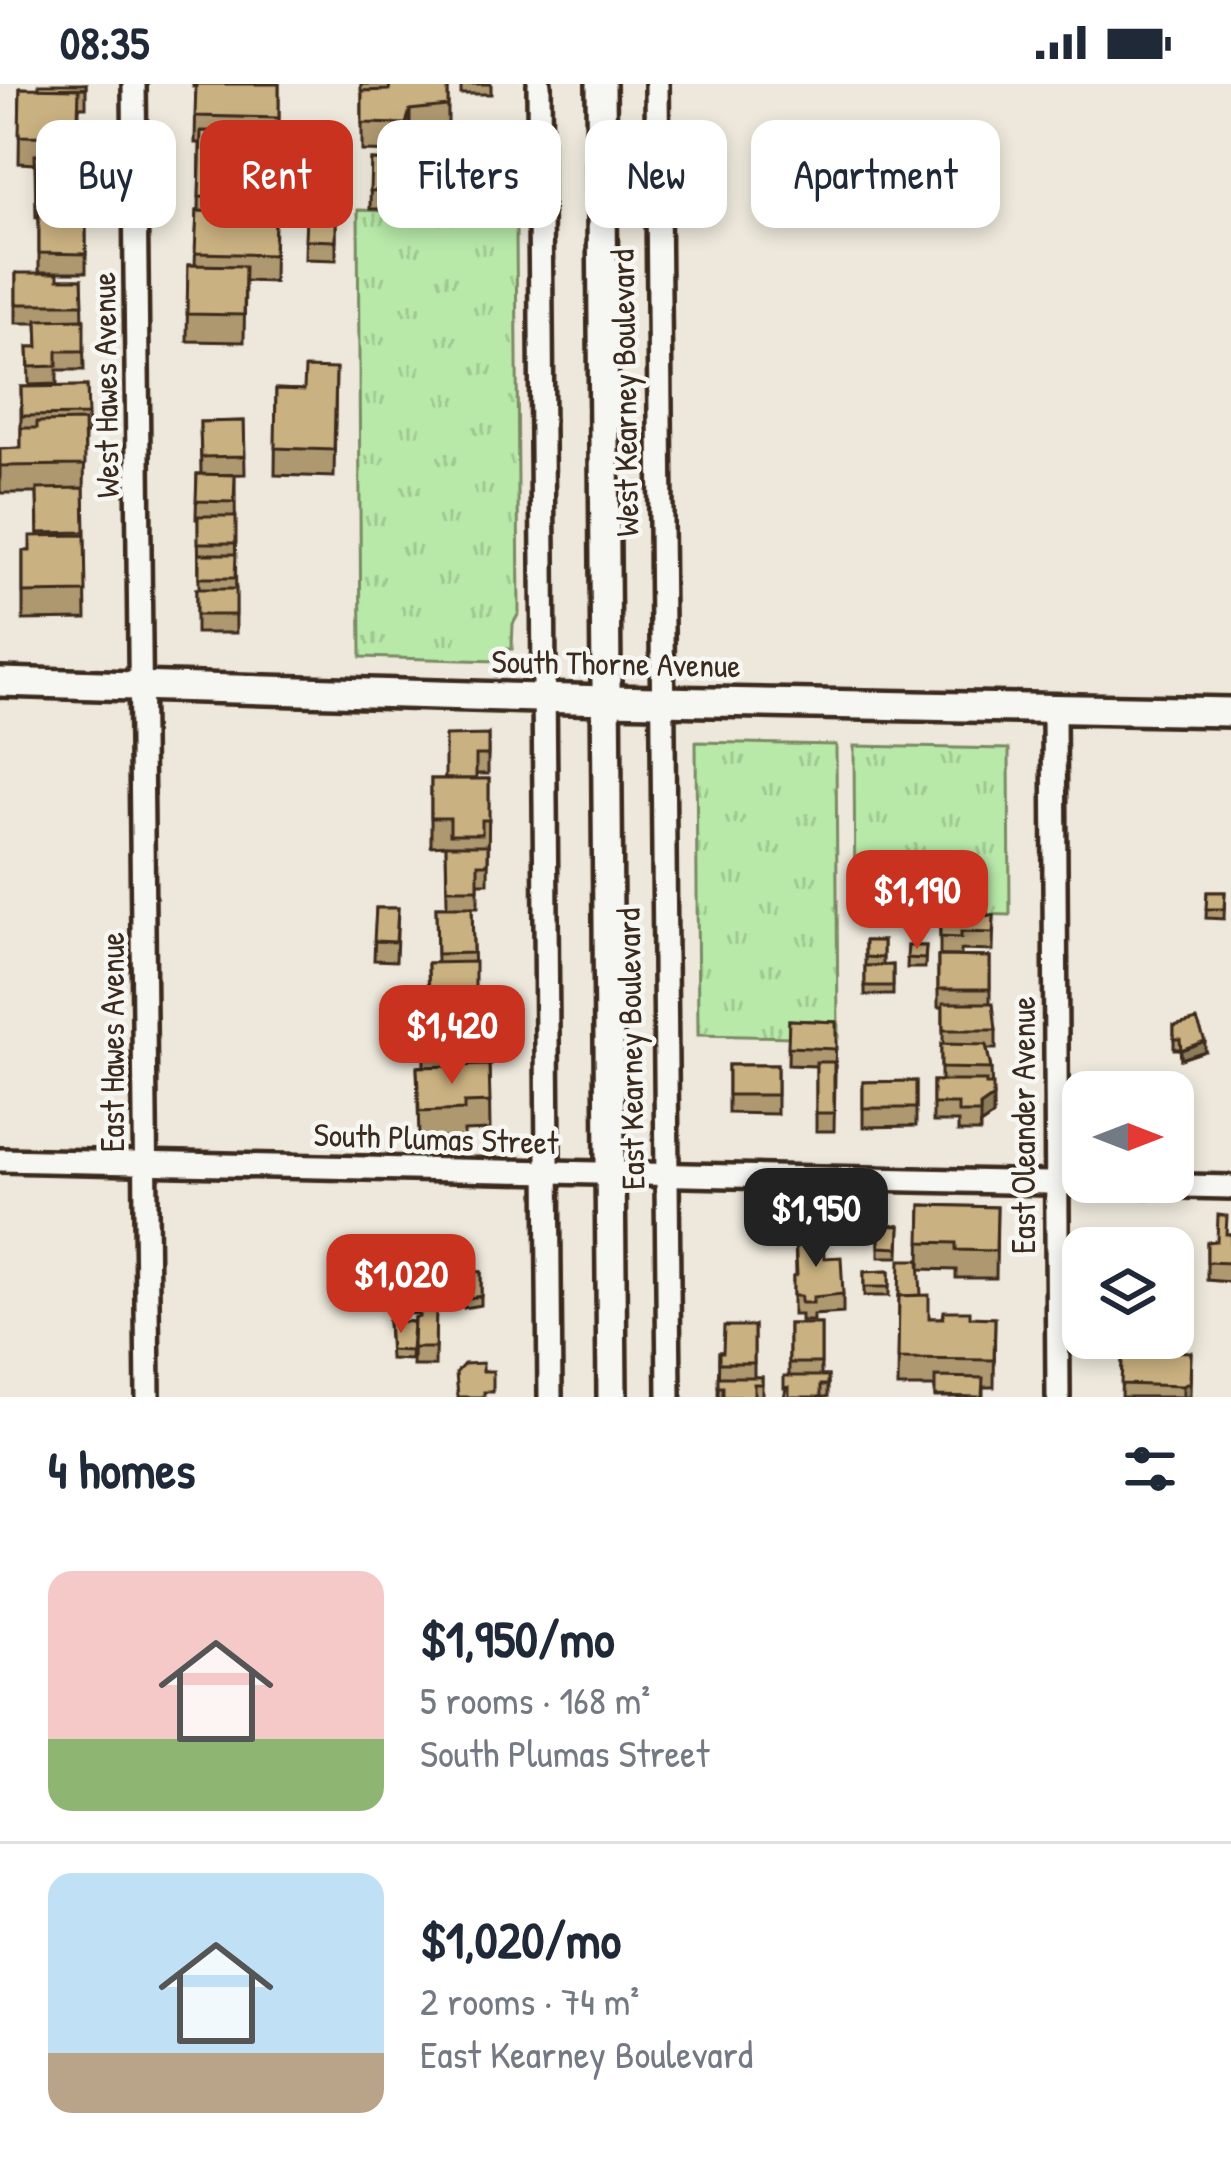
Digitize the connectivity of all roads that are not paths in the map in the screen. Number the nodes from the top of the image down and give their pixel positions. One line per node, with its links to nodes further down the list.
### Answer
1 (134, 84): 6 (street, West Hawes Avenue)
2 (539, 84): 7 (street)
3 (601, 84): 8 (main road, West Kearney Boulevard)
4 (657, 84): 9 (street, West Kearney Boulevard)
5 (0, 682): 6 (main road, South Thorne Avenue)
6 (142, 686): 7 (main road, South Thorne Avenue); 13 (street, East Hawes Avenue)
7 (544, 698): 8 (main road, South Thorne Avenue); 14 (street)
8 (606, 700): 9 (main road, South Thorne Avenue); 15 (main road, East Kearney Boulevard)
9 (663, 701): 10 (main road, South Thorne Avenue); 16 (street, East Kearney Boulevard)
10 (1054, 708): 11 (main road, South Thorne Avenue); 17 (street, East Oleander Avenue)
11 (1231, 712)
12 (0, 1160): 13 (street, South Plumas Street)
13 (146, 1163): 14 (street, South Plumas Street); 19 (street, East Hawes Avenue)
14 (548, 1174): 15 (street, South Plumas Street); 20 (street)
15 (611, 1176): 16 (street, South Plumas Street); 21 (main road, East Kearney Boulevard)
16 (668, 1178): 17 (street, South Plumas Street); 22 (street, East Kearney Boulevard)
17 (1057, 1184): 18 (street, South Plumas Street); 23 (street, East Oleander Avenue)
18 (1231, 1187)
19 (148, 1397)
20 (550, 1397)
21 (612, 1397)
22 (669, 1397)
23 (1058, 1397)

